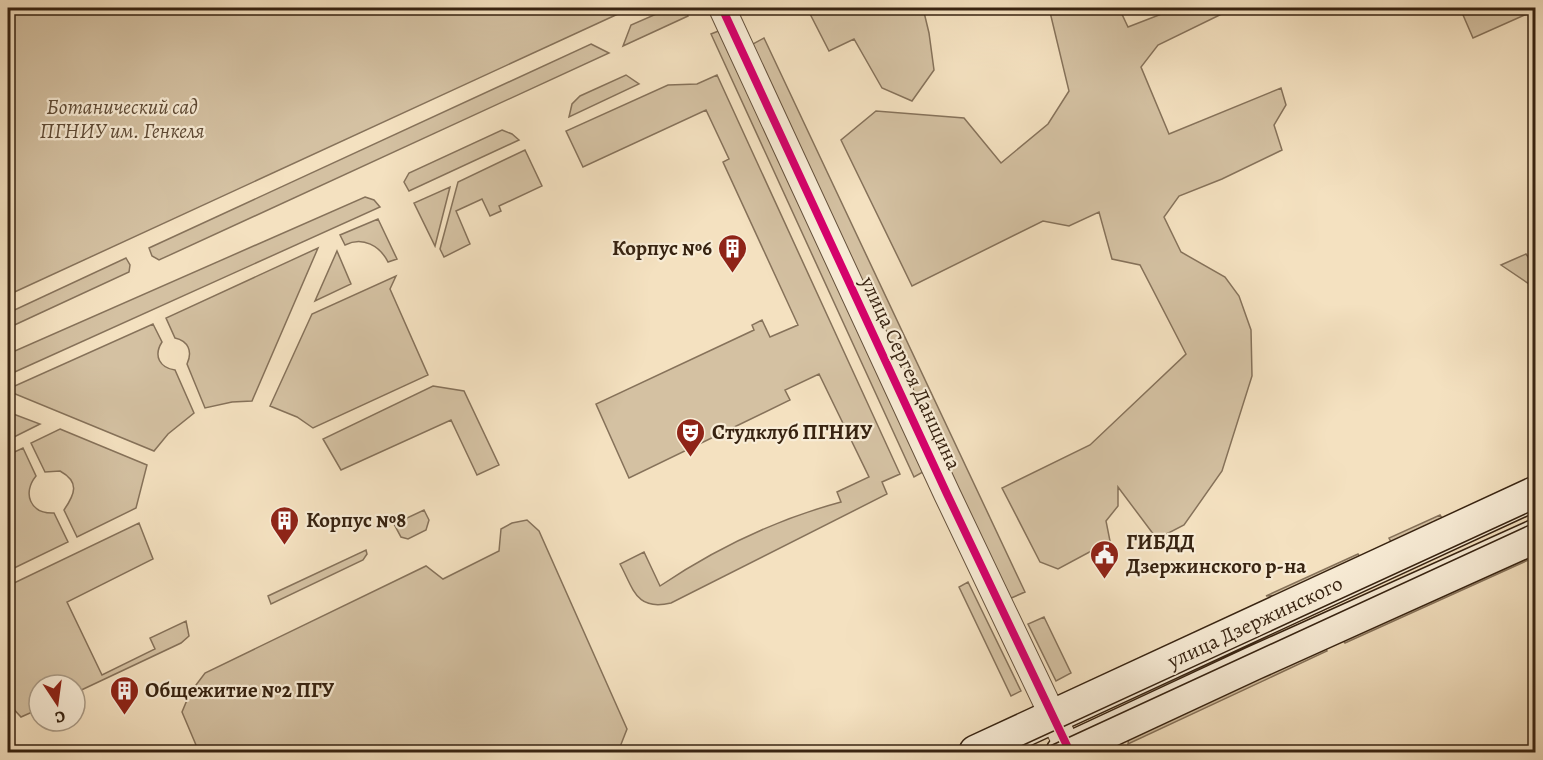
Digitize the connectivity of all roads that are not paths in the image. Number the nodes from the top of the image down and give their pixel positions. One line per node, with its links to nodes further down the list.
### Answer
1 (722, 8): 4 (street, улица Сергея Данщина)
2 (1536, 493): 4 (main road, улица Дзержинского)
3 (1536, 536): 5 (main road, улица Дзержинского)
4 (1054, 716): 5 (street, улица Сергея Данщина); 6 (main road, улица Дзержинского)
5 (1067, 752)
6 (976, 753)

